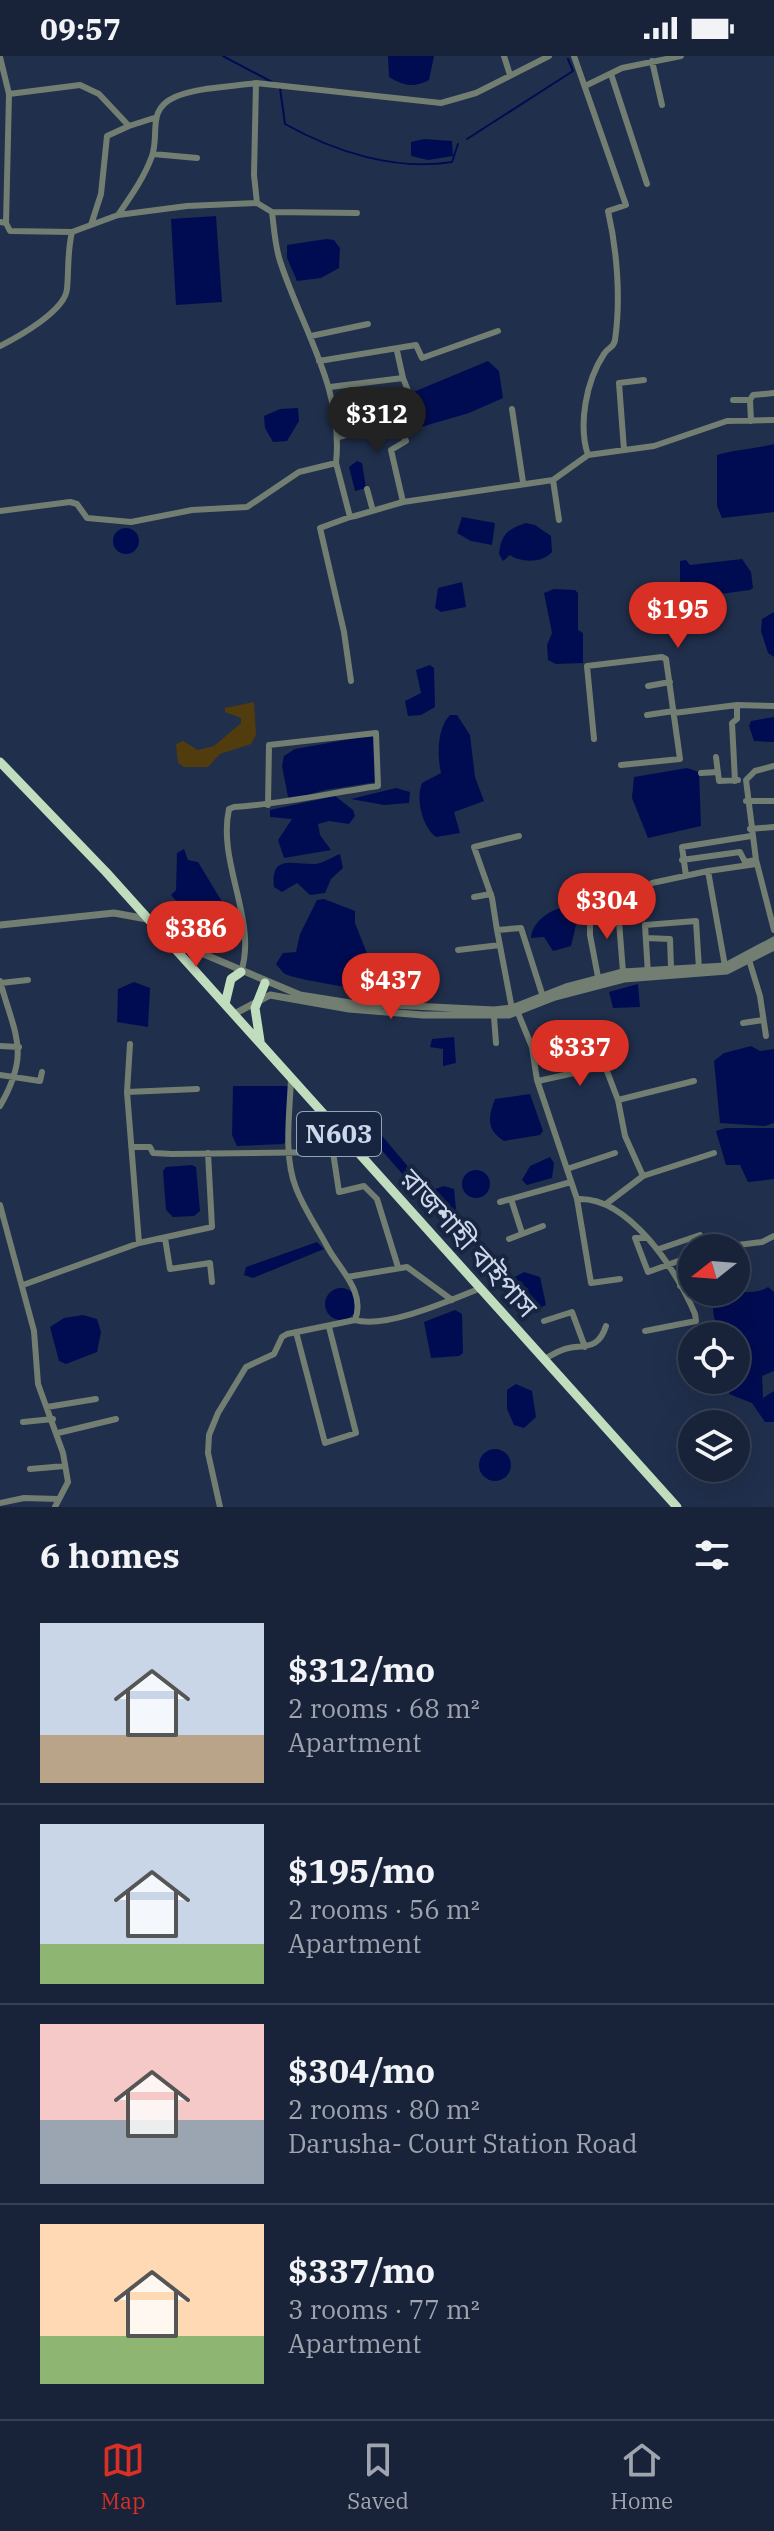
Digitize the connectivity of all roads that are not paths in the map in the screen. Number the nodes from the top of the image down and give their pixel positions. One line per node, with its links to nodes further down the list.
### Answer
1 (504, 56): 8 (street)
2 (549, 56): 8 (street)
3 (574, 56): 10 (street)
4 (681, 56): 6 (street)
5 (0, 57): 11 (street)
6 (652, 61): 7 (street); 12 (street)
7 (611, 74): 10 (street); 17 (street)
8 (510, 75): 9 (street)
9 (256, 83): 13 (street); 18 (street)
10 (585, 86): 43 (street)
11 (9, 94): 14 (street); 22 (street)
12 (662, 105)
13 (154, 118): 14 (street); 15 (street)
14 (129, 126): 23 (street)
15 (153, 154): 16 (street); 21 (street)
16 (197, 158)
17 (647, 184)
18 (257, 203): 19 (street); 21 (street)
19 (272, 212): 20 (street); 27 (street)
20 (357, 213)
21 (118, 215): 23 (street)
22 (3, 222): 24 (street)
23 (91, 225): 24 (street)
24 (72, 232): 28 (street)
25 (368, 324): 27 (street)
26 (498, 331): 29 (street)
27 (311, 336): 30 (street)
28 (0, 346)
29 (397, 351): 30 (street); 31 (street)
30 (319, 361): 33 (street)
31 (403, 378): 33 (street); 38 (street)
32 (644, 380): 42 (street)
33 (330, 387): 38 (street)
34 (774, 393): 36 (street)
35 (733, 400): 36 (street)
36 (750, 400): 40 (street)
37 (512, 409): 46 (street)
38 (338, 417): 41 (street)
39 (774, 420): 40 (street)
40 (751, 421): 42 (street)
41 (338, 437): 44 (street); 48 (street)
42 (624, 450): 43 (street)
43 (588, 455): 45 (street)
44 (336, 463): 49 (street); 51 (street)
45 (553, 480): 46 (street); 52 (street)
46 (523, 482): 48 (street)
47 (367, 489): 50 (street)
48 (403, 502): 50 (street)
49 (0, 511)
50 (373, 511): 51 (street)
51 (350, 517): 53 (street)
52 (559, 520)
53 (351, 681)
54 (670, 682): 55 (street); 58 (street); 60 (street)
55 (648, 686)
56 (737, 705): 57 (street); 58 (street); 68 (street)
57 (774, 706)
58 (674, 712): 59 (street); 63 (street)
59 (647, 715)
60 (594, 739)
61 (0, 762): 85 (highway, রাজশাহী বাইপাস / N603)
62 (705, 763): 65 (street)
63 (621, 765)
64 (774, 766): 67 (street)
65 (718, 772): 66 (street); 68 (street)
66 (701, 773)
67 (746, 780): 68 (street); 69 (street)
68 (735, 781)
69 (746, 801): 70 (street); 73 (street)
70 (774, 801)
71 (268, 805): 71 (street); 99 (street)
72 (774, 827): 73 (street)
73 (751, 833): 75 (street); 76 (street)
74 (519, 836): 80 (street)
75 (682, 860): 76 (street); 78 (street)
76 (756, 862): 77 (street); 88 (street)
77 (708, 871): 78 (street); 96 (street)
78 (686, 876): 79 (street)
79 (652, 883)
80 (491, 894): 81 (street); 87 (street)
81 (474, 897)
82 (614, 901): 102 (street)
83 (618, 909): 100 (street)
84 (0, 919): 86 (street)
85 (147, 919): 86 (street); 89 (highway, রাজশাহী বাইপাস / N603)
86 (0, 925)
87 (497, 930): 92 (street); 107 (street)
88 (774, 930)
89 (163, 936): 99 (street); 108 (highway, রাজশাহী বাইপাস / N603)
90 (646, 938): 97 (street); 98 (street); 101 (street)
91 (774, 940): 96 (street)
92 (500, 945): 94 (street); 109 (street)
93 (774, 947): 95 (street)
94 (458, 950)
95 (750, 963): 101 (street); 113 (street)
96 (725, 966): 98 (street)
97 (671, 967): 98 (street); 101 (street)
98 (699, 969)
99 (241, 972): 105 (street); 108 (highway)
100 (623, 972): 101 (street); 102 (street)
101 (648, 972): 107 (street)
102 (598, 977): 107 (street)
103 (28, 980): 104 (street)
104 (0, 982): 112 (street)
105 (265, 983): 106 (highway); 109 (street)
106 (259, 998): 110 (street); 111 (street); 120 (highway)
107 (543, 998): 109 (street)
108 (225, 1004): 110 (highway, রাজশাহী বাইপাস / N603)
109 (515, 1012): 111 (street); 126 (street)
110 (234, 1014): 120 (highway, রাজশাহী বাইপাস / N603)
111 (494, 1017): 117 (street)
112 (11, 1018): 114 (street); 121 (street)
113 (763, 1020): 115 (street); 116 (street)
114 (0, 1021)
115 (743, 1023)
116 (766, 1036)
117 (496, 1043)
118 (130, 1044): 129 (street)
119 (0, 1046): 121 (street)
120 (261, 1046): 125 (highway, রাজশাহী বাইপাস / N603)
121 (19, 1047): 124 (street)
122 (42, 1072): 124 (street)
123 (0, 1075): 124 (street)
124 (15, 1078): 131 (street)
125 (291, 1078): 133 (street); 165 (highway, রাজশাহী বাইপাস / N603)
126 (538, 1081): 130 (street); 137 (street)
127 (694, 1081): 130 (street)
128 (197, 1089): 129 (street)
129 (127, 1092): 132 (street)
130 (618, 1100): 138 (street)
131 (0, 1106)
132 (133, 1147): 134 (street); 151 (street)
133 (290, 1151): 134 (street); 157 (street); 159 (street)
134 (208, 1153): 148 (street)
135 (615, 1153): 137 (street)
136 (714, 1153): 138 (street)
137 (567, 1169): 139 (street)
138 (643, 1176): 143 (street)
139 (571, 1182): 140 (street); 141 (street)
140 (511, 1199): 142 (street); 146 (street)
141 (577, 1199): 143 (street); 160 (street)
142 (500, 1202)
143 (606, 1204): 149 (street)
144 (0, 1205): 164 (street)
145 (543, 1226): 146 (street)
146 (522, 1233): 150 (street)
147 (774, 1236): 153 (street)
148 (165, 1238): 151 (street); 161 (street)
149 (647, 1238): 154 (street); 158 (street)
150 (509, 1239)
151 (139, 1243): 164 (street)
152 (678, 1243): 154 (street)
153 (750, 1243)
154 (659, 1249): 156 (street)
155 (678, 1261): 156 (street)
156 (669, 1265): 158 (street); 163 (street)
157 (398, 1267): 159 (street); 166 (street)
158 (648, 1272): 162 (street)
159 (347, 1277): 168 (street)
160 (620, 1279)
161 (212, 1282)
162 (650, 1282)
163 (678, 1282)
164 (23, 1285): 177 (street)
165 (481, 1288): 166 (street); 175 (highway, রাজশাহী বাইপাস / N603)
166 (452, 1300): 168 (street)
167 (689, 1306): 172 (street)
168 (355, 1320): 171 (street)
169 (544, 1321): 174 (street)
170 (606, 1326): 174 (street)
171 (329, 1327): 173 (street); 173 (street)
172 (645, 1331)
173 (296, 1332): 187 (street)
174 (585, 1347): 175 (street)
175 (544, 1359): 188 (highway, রাজশাহী বাইপাস / N603)
176 (96, 1399): 177 (street)
177 (47, 1407): 178 (street)
178 (53, 1419): 180 (street); 181 (street)
179 (116, 1419): 181 (street)
180 (23, 1422)
181 (58, 1433): 182 (street)
182 (65, 1466): 183 (street); 184 (street)
183 (30, 1469)
184 (58, 1499): 185 (street); 186 (street)
185 (0, 1503)
186 (55, 1507)
187 (220, 1507)
188 (677, 1507)

